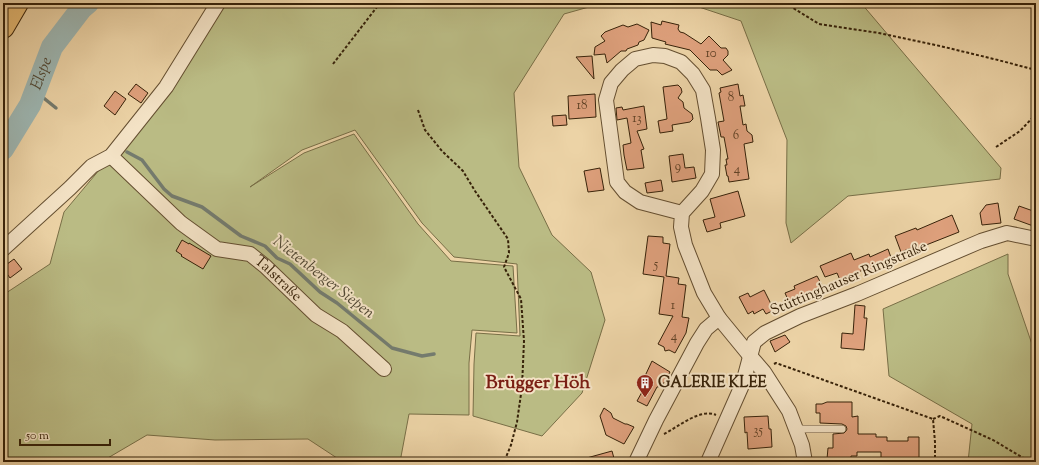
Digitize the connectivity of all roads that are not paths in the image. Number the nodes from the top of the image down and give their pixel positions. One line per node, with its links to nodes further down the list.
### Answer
1 (17, 3): 3 (main road)
2 (218, 3): 4 (street)
3 (3, 27)
4 (111, 156): 7 (street); 10 (street, Talstraße)
5 (682, 213): 5 (street); 8 (street)
6 (1036, 240): 9 (street, Stüttinghauser Ringstraße)
7 (3, 250)
8 (719, 318): 9 (street); 13 (street)
9 (751, 357): 11 (street); 14 (street, Stüttinghauser Ringstraße)
10 (384, 369)
11 (797, 429): 12 (lane); 15 (street)
12 (842, 429)
13 (636, 462)
14 (708, 462)
15 (806, 462)

